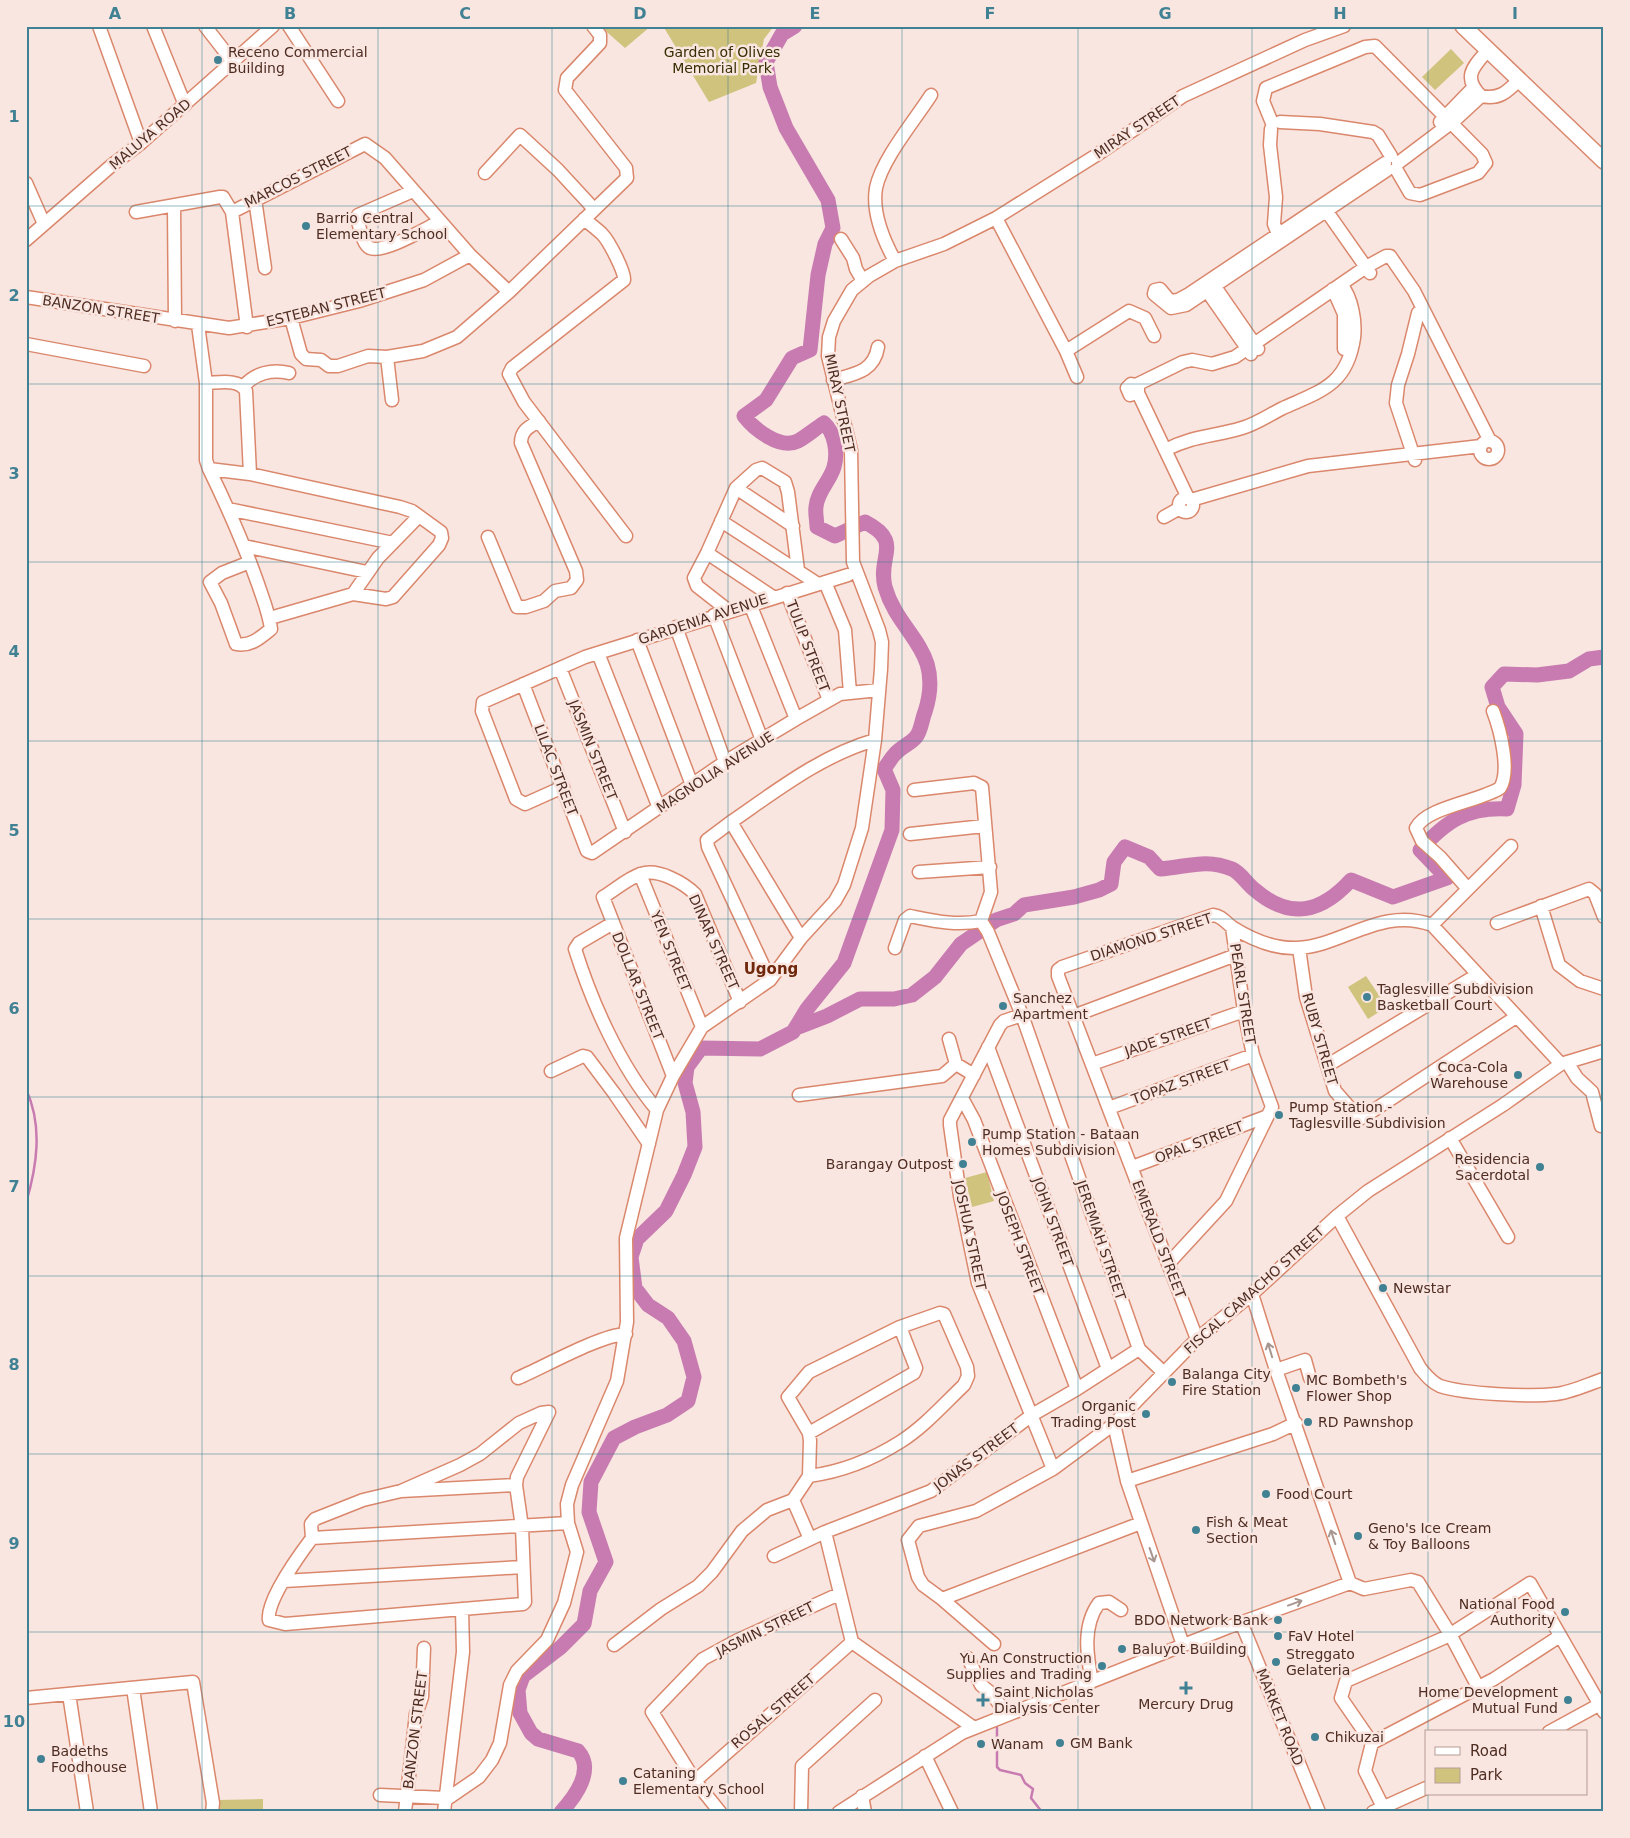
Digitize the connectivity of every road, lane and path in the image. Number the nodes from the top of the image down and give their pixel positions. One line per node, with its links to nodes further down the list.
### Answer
1 (98, 26): 18 (street)
2 (152, 26): 15 (street)
3 (205, 26): 10 (street)
4 (289, 26): 14 (street)
5 (593, 26): 27 (street)
6 (1344, 26): 30 (street, MIRAY STREET)
7 (1463, 26): 9 (main road)
8 (265, 28): 10 (street, MALUYA ROAD)
9 (1488, 50): 11 (main road); 12 (street)
10 (234, 62): 15 (street, MALUYA ROAD)
11 (1519, 80): 12 (street); 19 (main road)
12 (1477, 92): 16 (street)
13 (931, 95): 38 (street)
14 (338, 101)
15 (185, 105): 18 (street, MALUYA ROAD)
16 (1450, 118): 17 (street); 20 (street); 20 (street)
17 (1277, 126): 20 (street); 34 (street)
18 (141, 143): 33 (street, MALUYA ROAD)
19 (1604, 161)
20 (1391, 164): 25 (street)
21 (485, 173): 27 (street)
22 (26, 183): 33 (street)
23 (413, 190): 24 (street, MARCOS STREET); 32 (street); 32 (street)
24 (255, 200): 29 (street, MARCOS STREET); 39 (street)
25 (1328, 205): 34 (street); 40 (street)
26 (174, 206): 28 (street); 29 (street); 47 (street)
27 (594, 209): 31 (street)
28 (136, 212)
29 (232, 212): 49 (street)
30 (996, 218): 38 (street, MIRAY STREET); 54 (street)
31 (584, 220): 43 (street); 63 (street)
32 (439, 222): 37 (street)
33 (44, 224): 36 (street, MALUYA ROAD)
34 (1282, 235): 53 (street)
35 (841, 239): 41 (street)
36 (26, 240)
37 (470, 255): 43 (street); 45 (street, ESTEBAN STREET)
38 (896, 262): 41 (street, MIRAY STREET)
39 (265, 268)
40 (1371, 268): 42 (street); 46 (street)
41 (862, 281): 59 (street, MIRAY STREET)
42 (1339, 290): 53 (street); 65 (street)
43 (509, 292): 55 (street)
44 (26, 297): 47 (street, BANZON STREET)
45 (290, 318): 49 (street, ESTEBAN STREET); 55 (street)
46 (1422, 319): 66 (street); 66 (street)
47 (175, 321): 48 (street, ESTEBAN STREET)
48 (198, 325): 49 (street, ESTEBAN STREET); 60 (street)
49 (247, 327)
50 (1154, 336): 54 (street)
51 (26, 344): 56 (street)
52 (878, 347): 59 (street)
53 (1253, 349): 64 (street)
54 (1066, 351): 58 (street)
55 (387, 358): 62 (street)
56 (144, 366)
57 (289, 374): 61 (street)
58 (1077, 378)
59 (833, 380): 98 (street, MIRAY STREET)
60 (206, 383): 61 (street); 67 (street)
61 (244, 386): 68 (street)
62 (392, 400)
63 (539, 421): 76 (street); 77 (street)
64 (1151, 425): 65 (street); 70 (street)
65 (1164, 448): 70 (street)
66 (1418, 457): 70 (street)
67 (209, 469): 68 (street); 71 (street)
68 (250, 474): 72 (street)
69 (736, 488): 74 (street); 75 (street); 75 (street)
70 (1187, 502): 73 (street)
71 (228, 509): 78 (street); 79 (street)
72 (419, 516): 78 (street); 87 (street)
73 (1164, 517)
74 (721, 521): 80 (street); 82 (street)
75 (793, 526): 82 (street)
76 (488, 536)
77 (626, 536)
78 (393, 543): 83 (street)
79 (244, 546): 81 (street); 83 (street)
80 (707, 553): 88 (street); 90 (street)
81 (250, 562): 92 (street); 92 (street)
82 (798, 570): 85 (street)
83 (367, 572): 87 (street)
84 (848, 575): 85 (street, GARDENIA AVENUE)
85 (822, 583): 86 (street, GARDENIA AVENUE); 99 (street)
86 (788, 593): 88 (street, GARDENIA AVENUE); 99 (street, TULIP STREET)
87 (353, 594): 92 (street)
88 (773, 597): 89 (street, GARDENIA AVENUE)
89 (750, 604): 90 (street, GARDENIA AVENUE); 101 (street)
90 (729, 611): 91 (street, GARDENIA AVENUE)
91 (714, 615): 93 (street, GARDENIA AVENUE); 102 (street)
92 (270, 618)
93 (676, 627): 94 (street, GARDENIA AVENUE); 104 (street)
94 (637, 640): 95 (street, GARDENIA AVENUE); 105 (street)
95 (598, 653): 96 (street, GARDENIA AVENUE); 108 (street)
96 (560, 668): 97 (street, GARDENIA AVENUE); 111 (street, JASMIN STREET)
97 (523, 684): 106 (street, LILAC STREET); 106 (street, GARDENIA AVENUE)
98 (879, 685): 99 (street, MAGNOLIA AVENUE); 103 (street, MIRAY STREET)
99 (842, 693): 101 (street, MAGNOLIA AVENUE)
100 (1493, 711): 118 (street)
101 (796, 719): 102 (street, MAGNOLIA AVENUE)
102 (762, 740): 104 (street, MAGNOLIA AVENUE)
103 (875, 740): 109 (street); 126 (street, MIRAY STREET)
104 (725, 762): 105 (street, MAGNOLIA AVENUE)
105 (692, 785): 108 (street, MAGNOLIA AVENUE)
106 (563, 787): 114 (street, LILAC STREET)
107 (914, 790): 110 (street)
108 (659, 808): 111 (street, MAGNOLIA AVENUE)
109 (731, 822): 126 (street); 132 (street)
110 (984, 826): 112 (street); 115 (street)
111 (625, 832): 114 (street, MAGNOLIA AVENUE)
112 (910, 834)
113 (1511, 846): 118 (street)
114 (592, 853)
115 (990, 867): 116 (street); 124 (street)
116 (919, 872)
117 (640, 874): 121 (street, DOLLAR STREET); 134 (street, DINAR STREET); 139 (street, YEN STREET)
118 (1468, 889): 123 (street)
119 (1541, 906): 120 (street); 122 (street); 133 (street)
120 (1604, 917)
121 (613, 923): 150 (street, DOLLAR STREET); 154 (street)
122 (1497, 923)
123 (1432, 925): 128 (street, DIAMOND STREET); 131 (street)
124 (985, 926): 127 (street); 136 (street, JEREMIAH STREET)
125 (1232, 927): 128 (street, DIAMOND STREET); 129 (street, PEARL STREET); 130 (street, DIAMOND STREET)
126 (800, 938): 132 (street, MIRAY STREET)
127 (894, 948)
128 (1299, 948): 147 (street, RUBY STREET)
129 (1236, 955): 135 (street, PEARL STREET); 137 (street)
130 (1058, 970): 137 (street, EMERALD STREET)
131 (1478, 975): 138 (street); 147 (street)
132 (770, 980): 134 (street, MIRAY STREET)
133 (1604, 990)
134 (740, 1002): 139 (street, MIRAY STREET)
135 (1244, 1011): 143 (street, PEARL STREET); 146 (street, JADE STREET)
136 (1022, 1015): 141 (street, JOSHUA STREET); 167 (street, JEREMIAH STREET)
137 (1074, 1016): 146 (street, EMERALD STREET)
138 (1516, 1018): 144 (street); 147 (street, RUBY STREET)
139 (702, 1027): 150 (street)
140 (949, 1039): 145 (street)
141 (988, 1048): 149 (street, JOSHUA STREET); 168 (street, JOHN STREET)
142 (1604, 1051): 144 (street, FISCAL CAMACHO STREET)
143 (1253, 1055): 153 (street, TOPAZ STREET); 155 (street, PEARL STREET)
144 (1564, 1063): 156 (street); 157 (street, FISCAL CAMACHO STREET)
145 (956, 1064): 149 (street); 151 (street)
146 (1092, 1064): 153 (street, EMERALD STREET)
147 (1328, 1065)
148 (551, 1072): 158 (street)
149 (974, 1075): 152 (street, JOSHUA STREET)
150 (673, 1076): 154 (street)
151 (799, 1095)
152 (962, 1098): 174 (street, JOSEPH STREET); 175 (street, JOSHUA STREET)
153 (1109, 1108): 159 (street, EMERALD STREET)
154 (657, 1110): 158 (street)
155 (1265, 1117): 159 (street, OPAL STREET); 162 (street, PEARL STREET)
156 (1601, 1126)
157 (1450, 1138): 160 (street, FISCAL CAMACHO STREET); 161 (street)
158 (649, 1144): 165 (street)
159 (1132, 1168): 162 (street, EMERALD STREET)
160 (1337, 1216): 163 (street, FISCAL CAMACHO STREET); 173 (street)
161 (1508, 1238)
162 (1168, 1264): 166 (street, EMERALD STREET)
163 (1252, 1294): 166 (street, FISCAL CAMACHO STREET); 169 (street, one-way to 163)
164 (900, 1327): 178 (street); 178 (street); 180 (street)
165 (626, 1334): 171 (street); 186 (street)
166 (1196, 1339): 170 (street, FISCAL CAMACHO STREET)
167 (1139, 1349): 168 (street, JONAS STREET); 170 (street, JEREMIAH STREET)
168 (1108, 1369): 174 (street, JONAS STREET)
169 (1276, 1370): 172 (street); 176 (street)
170 (1164, 1373): 177 (street, FISCAL CAMACHO STREET)
171 (518, 1378)
172 (1310, 1378)
173 (1604, 1379)
174 (1077, 1389): 175 (street, JONAS STREET)
175 (1032, 1415): 179 (street, JOSHUA STREET); 188 (street, JONAS STREET)
176 (1296, 1423): 181 (street); 194 (street, one-way to 176)
177 (1114, 1424): 179 (street); 181 (street)
178 (809, 1433): 180 (street)
179 (1053, 1469): 196 (street)
180 (809, 1476): 184 (street)
181 (1127, 1481): 185 (street)
182 (516, 1485): 183 (street); 183 (street); 187 (street)
183 (401, 1491): 189 (street)
184 (793, 1500): 190 (street); 204 (street)
185 (1140, 1523): 196 (street); 205 (street, one-way to 205)
186 (568, 1524): 187 (street); 225 (street)
187 (522, 1527): 189 (street); 192 (street)
188 (825, 1532): 190 (street, JONAS STREET); 195 (street)
189 (312, 1538): 193 (street)
190 (810, 1539): 191 (street, JONAS STREET)
191 (774, 1556)
192 (524, 1567): 193 (street); 197 (street)
193 (284, 1581): 197 (street)
194 (1350, 1583): 199 (street, one-way to 194); 200 (street)
195 (839, 1594): 202 (street); 220 (street, JASMIN STREET)
196 (942, 1599): 203 (street)
197 (462, 1609): 225 (street)
198 (1121, 1610): 208 (street)
199 (1241, 1622): 205 (street); 236 (street, MARKET ROAD)
200 (1450, 1634): 201 (street); 209 (street); 218 (street)
201 (1560, 1636): 209 (street); 214 (street)
202 (852, 1642): 216 (street); 220 (street, ROSAL STREET)
203 (994, 1644)
204 (614, 1645)
205 (1183, 1645): 208 (street)
206 (424, 1648): 223 (street, BANZON STREET)
207 (968, 1658): 215 (street)
208 (1092, 1682): 215 (street)
209 (1478, 1687): 218 (street)
210 (133, 1688): 211 (street); 228 (street); 229 (street)
211 (69, 1694): 212 (street); 227 (street)
212 (26, 1698)
213 (875, 1700): 232 (street)
214 (1602, 1706): 217 (street)
215 (1007, 1715): 216 (street)
216 (974, 1728): 219 (street)
217 (1553, 1730)
218 (1372, 1743): 226 (street)
219 (925, 1756): 224 (street); 235 (street)
220 (695, 1781): 231 (street)
221 (1425, 1788): 226 (street)
222 (380, 1795): 223 (street)
223 (407, 1796): 225 (street); 230 (street, BANZON STREET)
224 (862, 1796): 233 (street); 234 (street)
225 (444, 1804)
226 (1378, 1810)
227 (87, 1812)
228 (151, 1812)
229 (212, 1812)
230 (405, 1812)
231 (720, 1812)
232 (801, 1812)
233 (839, 1812)
234 (865, 1812)
235 (952, 1812)
236 (1319, 1812)

